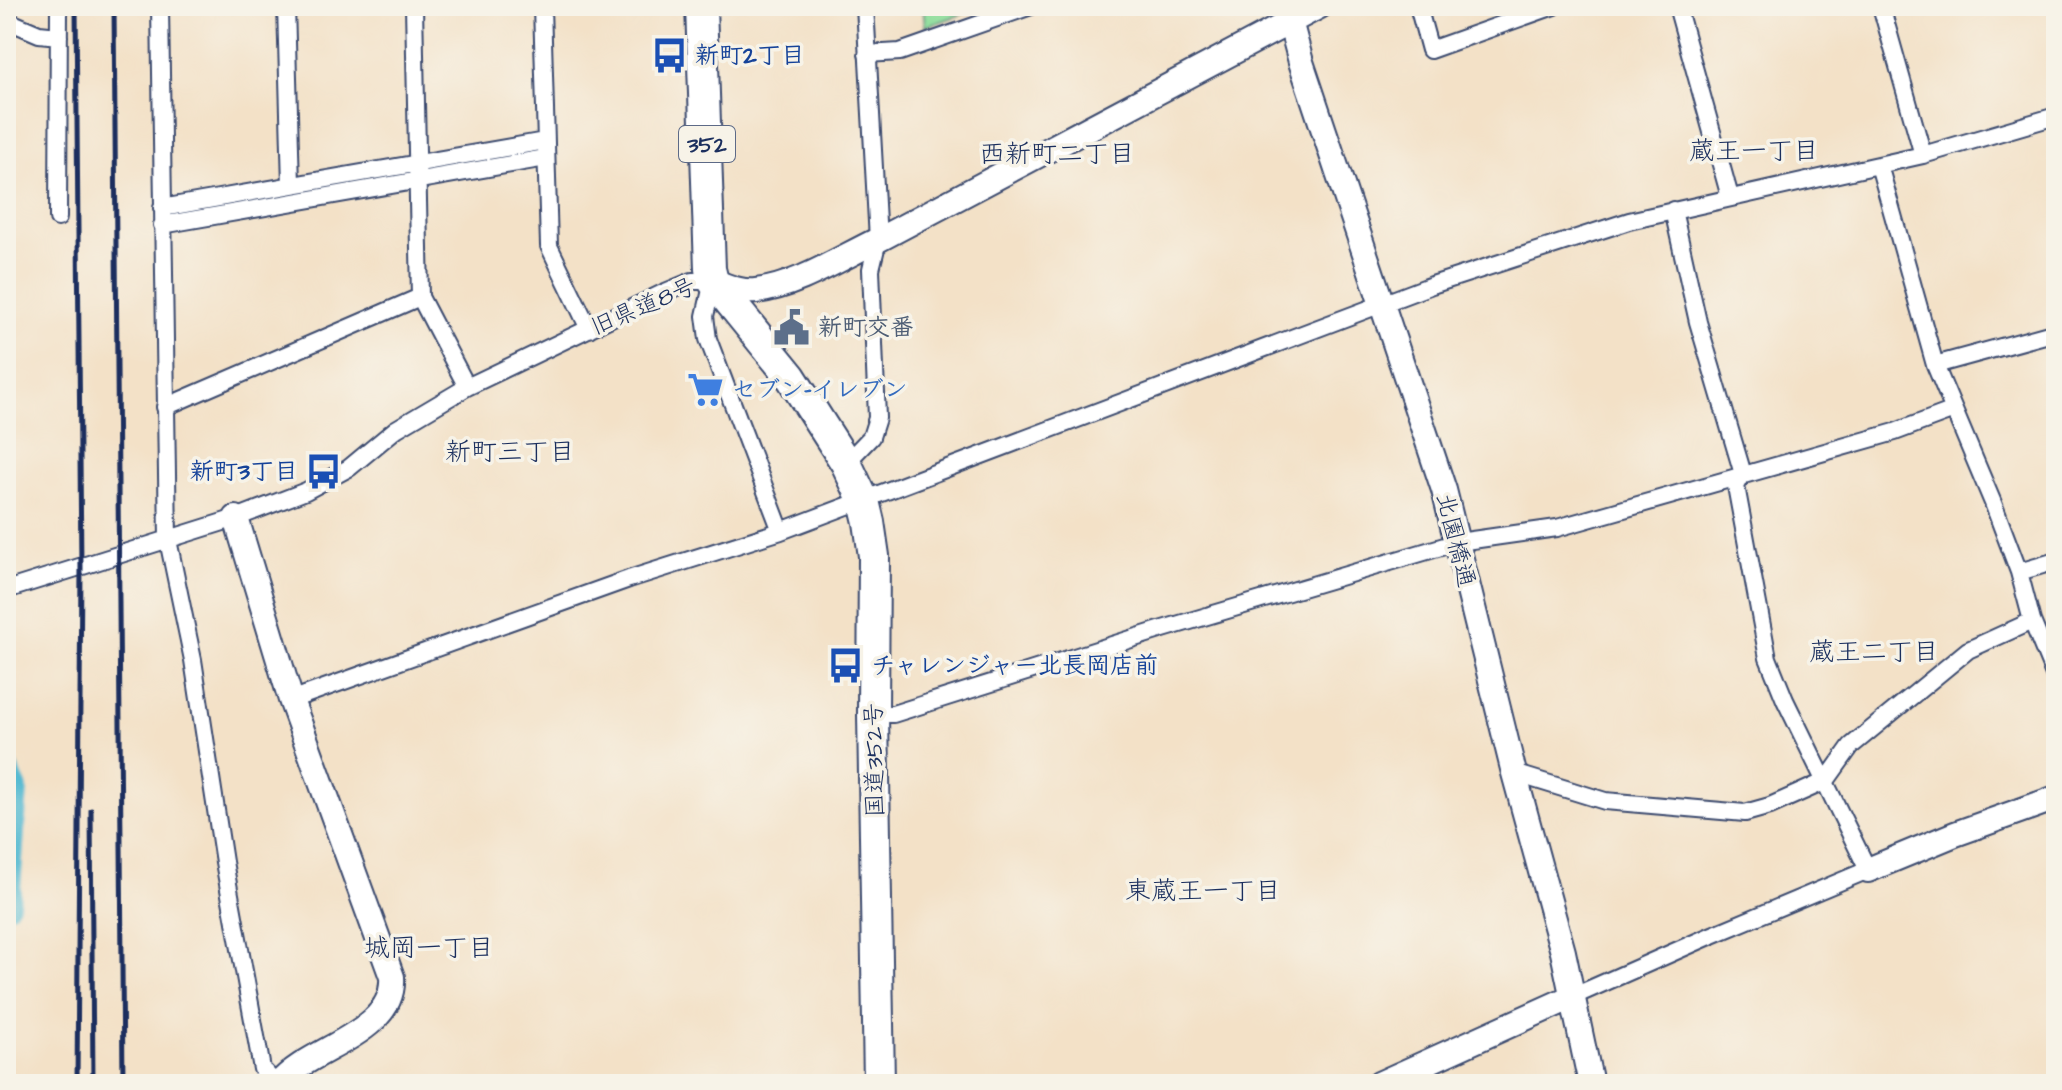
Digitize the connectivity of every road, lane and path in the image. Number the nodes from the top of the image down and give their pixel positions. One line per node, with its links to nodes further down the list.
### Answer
1 (59, 6): 16 (street)
2 (160, 6): 25 (street)
3 (286, 6): 23 (street)
4 (414, 6): 22 (street)
5 (542, 6): 19 (street)
6 (701, 6): 30 (highway, 352)
7 (865, 6): 17 (street)
8 (1031, 6): 17 (street)
9 (1320, 6): 14 (street, 旧県道8号)
10 (1418, 6): 11 (street)
11 (1554, 6)
12 (1677, 6): 24 (street)
13 (1881, 6): 20 (street)
14 (1288, 13): 29 (street, 旧県道8号); 32 (street, 北園橋通)
15 (6, 20): 16 (street)
16 (59, 36): 27 (street)
17 (867, 54): 29 (street)
18 (2056, 116): 20 (street)
19 (546, 149): 22 (street); 33 (street)
20 (1923, 155): 21 (street)
21 (1879, 165): 24 (street); 35 (street)
22 (418, 171): 23 (street); 28 (street); 31 (street)
23 (291, 185): 25 (street)
24 (1730, 197): 26 (street)
25 (162, 208): 28 (street)
26 (1673, 210): 32 (street); 40 (street)
27 (58, 218)
28 (162, 225): 37 (street)
29 (878, 240): 30 (street, 旧県道8号); 39 (street)
30 (713, 281): 33 (street, 旧県道8号); 39 (highway, 国道352号); 43 (street)
31 (420, 297): 36 (street); 37 (street)
32 (1382, 305): 41 (street); 45 (street, 北園橋通)
33 (589, 329): 36 (street, 旧県道8号)
34 (2056, 332): 35 (street)
35 (1935, 365): 38 (street)
36 (467, 387): 42 (street, 旧県道8号)
37 (165, 407): 44 (street)
38 (1954, 410): 40 (street); 47 (street)
39 (846, 463): 41 (highway, 国道352号)
40 (1743, 474): 45 (street); 54 (street)
41 (864, 501): 43 (street); 52 (highway, 国道352号)
42 (236, 518): 44 (street, 旧県道8号); 51 (street)
43 (781, 531): 51 (street)
44 (168, 540): 48 (street, 旧県道8号); 58 (street)
45 (1458, 542): 52 (street); 53 (street, 北園橋通)
46 (2056, 561): 47 (street)
47 (2019, 572): 49 (street)
48 (6, 590)
49 (2032, 621): 50 (street); 54 (street)
50 (2056, 679)
51 (291, 700): 58 (street)
52 (873, 714): 59 (highway, 国道352号)
53 (1514, 773): 54 (street); 57 (street, 北園橋通)
54 (1826, 781): 56 (street)
55 (2056, 798): 56 (street)
56 (1868, 870): 57 (street)
57 (1574, 996): 60 (street); 61 (street, 北園橋通)
58 (278, 1084)
59 (879, 1084)
60 (1379, 1084)
61 (1591, 1084)

